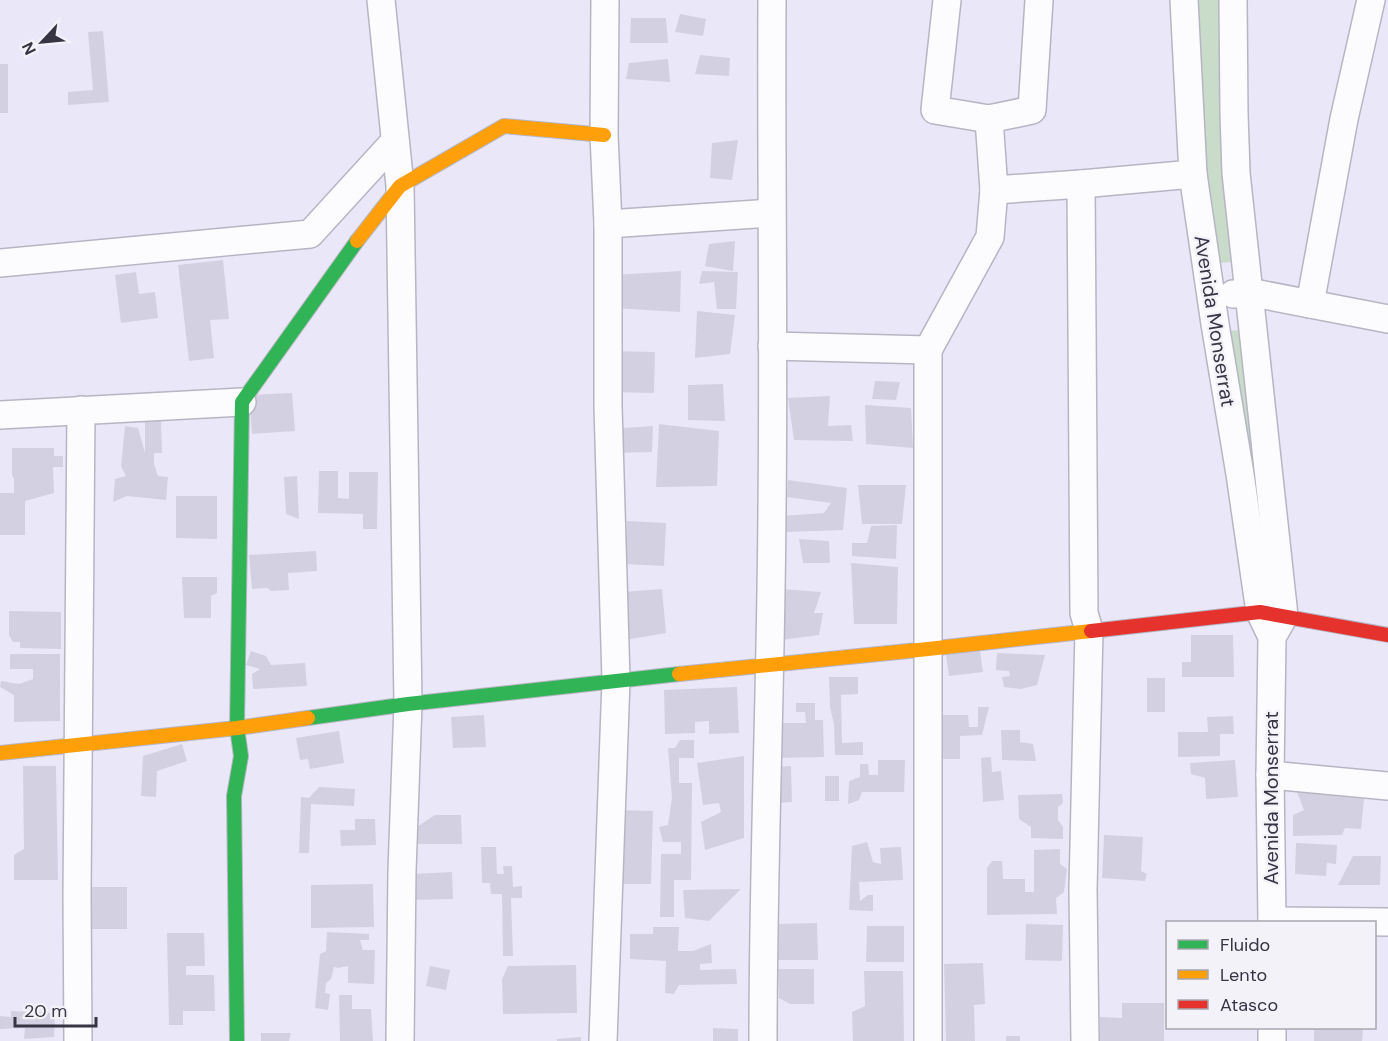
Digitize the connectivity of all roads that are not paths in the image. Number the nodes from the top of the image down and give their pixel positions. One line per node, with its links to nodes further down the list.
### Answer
1 (381, 0): 11 (street)
2 (605, 0): 10 (street)
3 (772, 0): 16 (street)
4 (947, 0): 9 (street)
5 (1039, 0): 9 (street)
6 (1184, 0): 12 (street, Avenida Monserrat)
7 (1233, 0): 19 (street, Avenida Monserrat)
8 (1371, 0): 21 (street)
9 (989, 118): 15 (street)
10 (604, 135): 14 (street); 17 (street)
11 (395, 141): 14 (street); 18 (street)
12 (1193, 174): 13 (street); 20 (street, Avenida Monserrat)
13 (1081, 184): 15 (street); 29 (street)
14 (400, 186): 25 (street); 34 (street)
15 (993, 190): 24 (street)
16 (771, 213): 17 (street); 23 (street)
17 (608, 225): 33 (street)
18 (0, 263)
19 (1249, 293): 20 (street); 21 (street); 28 (street, Avenida Monserrat)
20 (1211, 296): 28 (street, Avenida Monserrat)
21 (1310, 304): 22 (street)
22 (1388, 319)
23 (772, 346): 24 (street); 32 (street)
24 (928, 350): 31 (street)
25 (242, 402): 26 (street); 35 (street)
26 (81, 410): 27 (street); 36 (street)
27 (0, 415)
28 (1272, 622): 29 (street); 30 (street); 38 (street, Avenida Monserrat)
29 (1089, 630): 31 (street); 47 (street)
30 (1388, 635)
31 (928, 649): 32 (street); 46 (street)
32 (770, 665): 33 (street); 45 (street)
33 (616, 680): 34 (street); 44 (street)
34 (408, 704): 35 (street); 43 (street)
35 (237, 728): 36 (street); 42 (street)
36 (78, 745): 37 (street); 41 (street)
37 (0, 753)
38 (1270, 775): 39 (street); 40 (street, Avenida Monserrat)
39 (1388, 786)
40 (1272, 921)
41 (78, 1041)
42 (237, 1041)
43 (400, 1041)
44 (603, 1041)
45 (763, 1041)
46 (928, 1041)
47 (1085, 1041)

